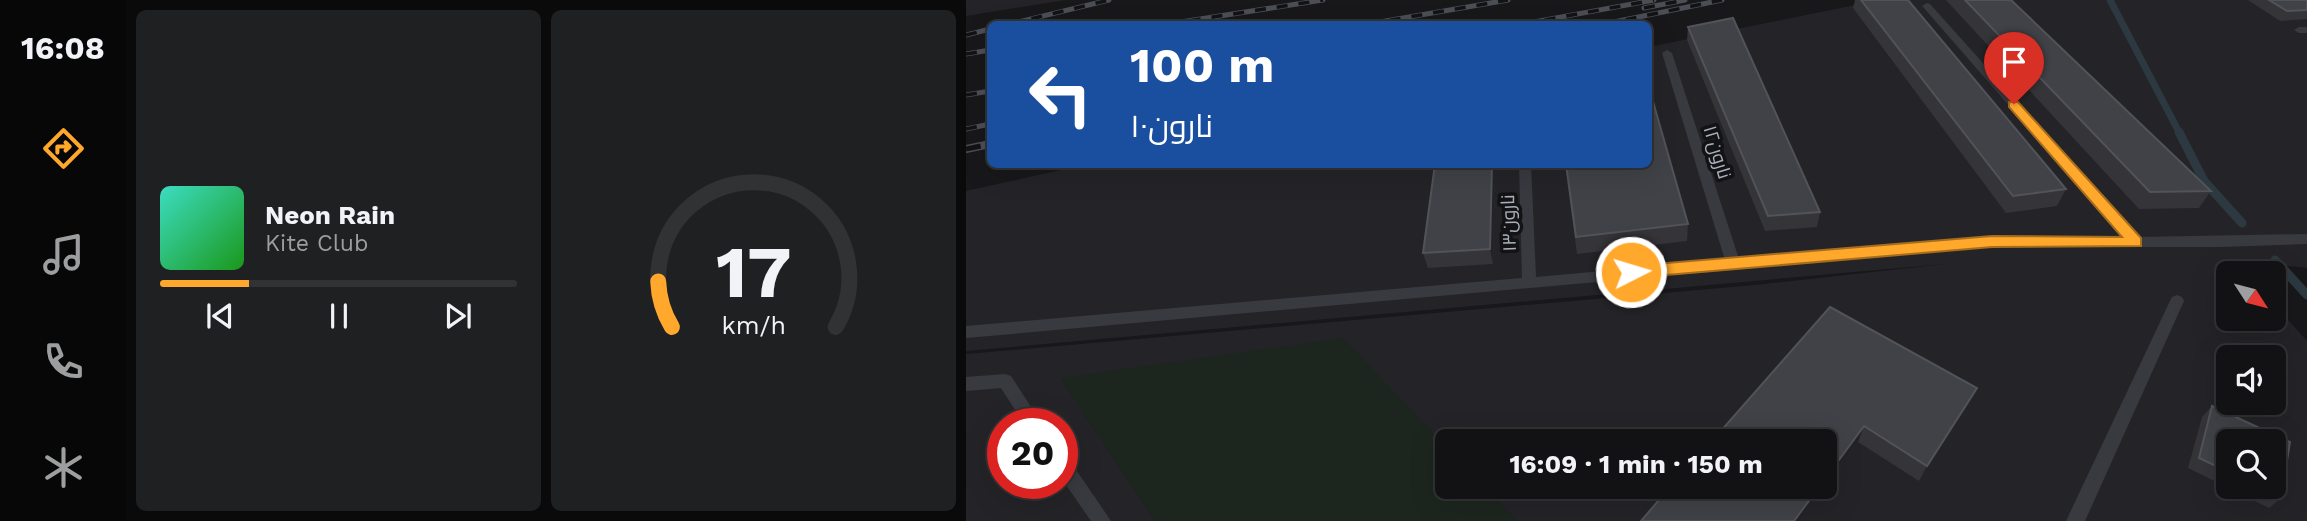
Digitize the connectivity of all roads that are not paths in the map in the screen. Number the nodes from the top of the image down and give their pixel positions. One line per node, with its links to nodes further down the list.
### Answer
1 (1927, 6): 5 (lane)
2 (1667, 53): 6 (lane, نارون۱۲)
3 (1525, 168): 7 (lane, نارون۱۳)
4 (2307, 239): 5 (lane)
5 (2135, 242): 6 (lane)
6 (1733, 264): 7 (lane)
7 (1529, 281): 9 (lane)
8 (2177, 301): 14 (lane)
9 (966, 331)
10 (966, 384): 11 (lane)
11 (1023, 408)
12 (1078, 487): 13 (lane)
13 (1102, 521)
14 (2076, 521)

